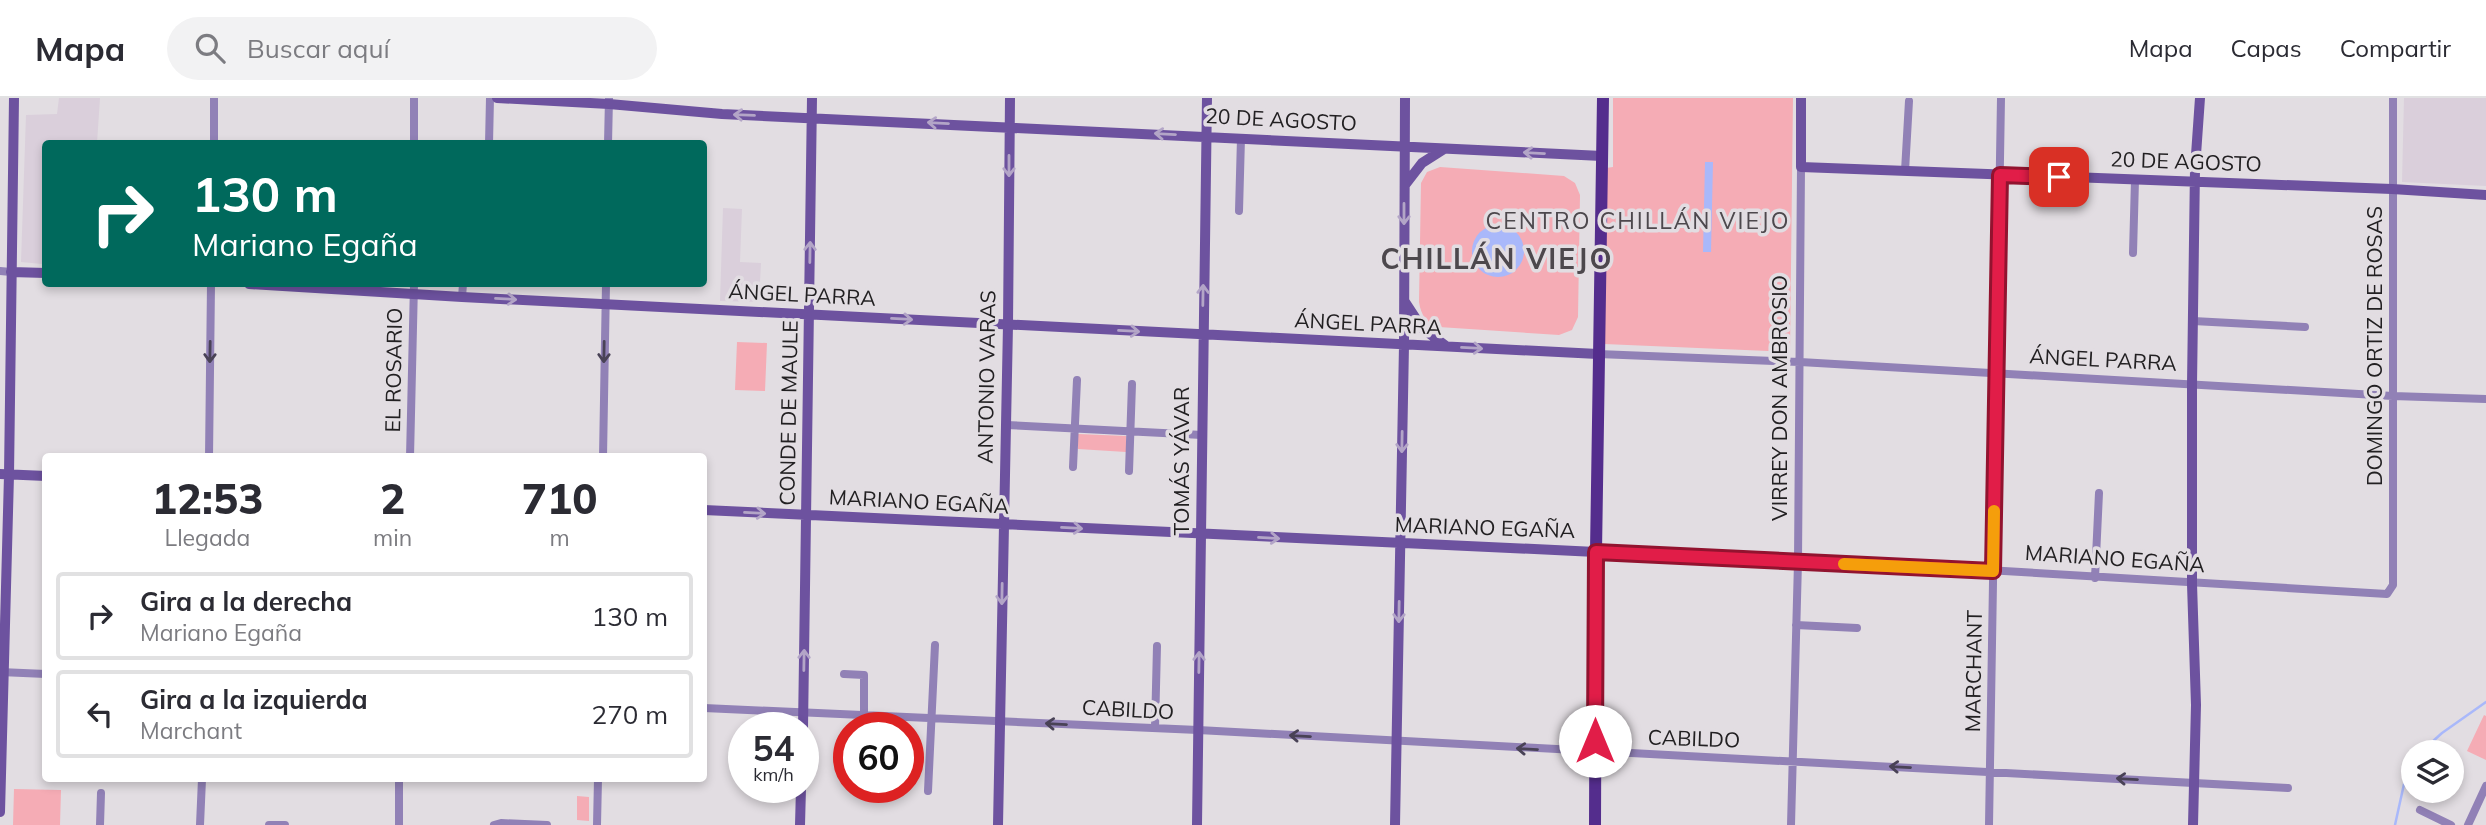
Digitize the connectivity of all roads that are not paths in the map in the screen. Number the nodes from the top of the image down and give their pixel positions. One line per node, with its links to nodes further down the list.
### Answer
1 (15, 98): 38 (street)
2 (215, 98): 21 (street)
3 (414, 98): 22 (street)
4 (491, 98): 23 (street)
5 (497, 98): 15 (street, 20 DE AGOSTO)
6 (812, 98): 17 (street, CONDE DE MAULE)
7 (1010, 98): 18 (street, ANTONIO VARAS)
8 (1207, 98): 19 (street, TOMÁS YÁVAR)
9 (1405, 98): 25 (street)
10 (1603, 98): 27 (main road)
11 (1801, 98): 28 (street, VIRREY DON AMBROSIO)
12 (2001, 98): 30 (street, MARCHANT)
13 (2200, 98): 32 (street)
14 (2393, 98): 34 (street, DOMINGO ORTIZ DE ROSAS)
15 (609, 101): 17 (street, 20 DE AGOSTO, one-way to 15); 24 (street)
16 (1909, 101): 29 (street)
17 (812, 118): 18 (street, 20 DE AGOSTO, one-way to 17); 48 (street, CONDE DE MAULE, one-way to 17)
18 (1009, 126): 19 (street, 20 DE AGOSTO, one-way to 18); 50 (street, ANTONIO VARAS, one-way to 50)
19 (1206, 136): 20 (street, 20 DE AGOSTO); 52 (street, TOMÁS YÁVAR, one-way to 19)
20 (1241, 138): 25 (street, 20 DE AGOSTO); 36 (street)
21 (214, 140)
22 (414, 140)
23 (489, 140)
24 (608, 140)
25 (1405, 146): 26 (street, 20 DE AGOSTO); 33 (street)
26 (1446, 148): 27 (street, 20 DE AGOSTO, one-way to 26); 33 (street)
27 (1602, 156): 55 (main road)
28 (1801, 167): 29 (street, 20 DE AGOSTO); 56 (street, VIRREY DON AMBROSIO)
29 (1905, 171): 30 (street, 20 DE AGOSTO)
30 (2000, 175): 31 (street, 20 DE AGOSTO); 57 (street, MARCHANT)
31 (2135, 180): 32 (street, 20 DE AGOSTO); 37 (street)
32 (2195, 181): 34 (street, 20 DE AGOSTO); 49 (street)
33 (1404, 186): 46 (street, one-way to 46)
34 (2392, 189): 35 (street, 20 DE AGOSTO); 61 (street, DOMINGO ORTIZ DE ROSAS)
35 (2486, 195)
36 (1239, 211)
37 (2133, 253)
38 (5, 272): 39 (street); 72 (street)
39 (42, 274)
40 (211, 287): 67 (street, one-way to 67)
41 (358, 287): 44 (street, ÁNGEL PARRA)
42 (463, 287): 45 (street)
43 (606, 287): 47 (street)
44 (413, 289): 45 (street, ÁNGEL PARRA); 68 (street, EL ROSARIO)
45 (462, 297): 47 (street, ÁNGEL PARRA, one-way to 47)
46 (1404, 300): 53 (street); 54 (street)
47 (605, 304): 48 (street, ÁNGEL PARRA); 69 (street, one-way to 69)
48 (809, 315): 50 (street, ÁNGEL PARRA, one-way to 50); 76 (street, CONDE DE MAULE)
49 (2193, 321): 51 (street); 60 (street)
50 (1008, 325): 52 (street, ÁNGEL PARRA, one-way to 52); 63 (street, ANTONIO VARAS)
51 (2305, 327)
52 (1203, 335): 53 (street, ÁNGEL PARRA); 66 (street, TOMÁS YÁVAR)
53 (1404, 345): 54 (street, ÁNGEL PARRA); 79 (street, one-way to 79)
54 (1448, 347): 55 (street, ÁNGEL PARRA, one-way to 55)
55 (1598, 354): 56 (street, ÁNGEL PARRA); 80 (main road)
56 (1800, 362): 57 (street, ÁNGEL PARRA); 81 (street, VIRREY DON AMBROSIO)
57 (1996, 373): 60 (street, ÁNGEL PARRA); 82 (street, MARCHANT)
58 (1077, 380): 64 (street)
59 (1132, 384): 65 (street)
60 (2192, 384): 61 (street, ÁNGEL PARRA); 84 (street)
61 (2393, 396): 62 (street, ÁNGEL PARRA); 85 (street, DOMINGO ORTIZ DE ROSAS)
62 (2486, 399)
63 (1006, 425): 64 (street); 77 (street, ANTONIO VARAS)
64 (1075, 429): 65 (street); 70 (street)
65 (1130, 431): 66 (street); 71 (street)
66 (1202, 435): 78 (street, TOMÁS YÁVAR)
67 (209, 453)
68 (410, 453)
69 (603, 453)
70 (1073, 467)
71 (1129, 471)
72 (4, 475): 73 (street); 90 (street)
73 (42, 476)
74 (2099, 493): 83 (street)
75 (707, 510): 76 (street, MARIANO EGAÑA, one-way to 76)
76 (807, 517): 77 (street, MARIANO EGAÑA); 95 (street, CONDE DE MAULE, one-way to 76)
77 (1003, 525): 78 (street, MARIANO EGAÑA, one-way to 78); 99 (street, ANTONIO VARAS, one-way to 99)
78 (1201, 534): 79 (street, MARIANO EGAÑA, one-way to 79); 101 (street, TOMÁS YÁVAR, one-way to 78)
79 (1400, 544): 80 (street, MARIANO EGAÑA); 102 (street, one-way to 102)
80 (1596, 552): 81 (street, MARIANO EGAÑA); 103 (main road)
81 (1798, 562): 82 (street, MARIANO EGAÑA); 86 (street, VIRREY DON AMBROSIO)
82 (1993, 571): 83 (street, MARIANO EGAÑA); 105 (street, MARCHANT)
83 (2095, 578): 84 (street, MARIANO EGAÑA)
84 (2192, 584): 85 (street, MARIANO EGAÑA); 109 (street)
85 (2390, 592)
86 (1796, 625): 87 (street); 104 (street, VIRREY DON AMBROSIO)
87 (1857, 628)
88 (935, 645): 98 (street)
89 (1157, 646): 100 (street)
90 (1, 672): 91 (street); 116 (street)
91 (42, 674)
92 (844, 674): 96 (street)
93 (707, 708): 94 (street, CABILDO)
94 (783, 712)
95 (803, 712)
96 (864, 712)
97 (924, 718): 98 (street, CABILDO)
98 (931, 718): 99 (street, CABILDO); 112 (street)
99 (1000, 722): 100 (street, CABILDO, one-way to 99); 126 (street, ANTONIO VARAS)
100 (1154, 729): 101 (street, CABILDO)
101 (1198, 730): 102 (street, CABILDO, one-way to 101); 127 (street, TOMÁS YÁVAR)
102 (1397, 741): 103 (street, CABILDO, one-way to 102); 128 (street)
103 (1595, 752): 104 (street, CABILDO); 129 (main road)
104 (1793, 761): 105 (street, CABILDO, one-way to 104); 130 (street, VIRREY DON AMBROSIO)
105 (1989, 771): 109 (street, CABILDO, one-way to 105); 131 (street, MARCHANT)
106 (202, 782): 118 (street)
107 (399, 782): 121 (street)
108 (597, 782): 124 (street)
109 (2195, 783): 111 (street, CABILDO); 132 (street)
110 (2486, 786): 134 (street)
111 (2288, 788)
112 (928, 791)
113 (101, 793): 117 (street)
114 (801, 803): 125 (street)
115 (2420, 810): 133 (street)
116 (0, 812)
117 (100, 825)
118 (200, 825)
119 (269, 825): 120 (street)
120 (285, 825)
121 (399, 825)
122 (494, 825): 123 (street)
123 (547, 825)
124 (597, 825)
125 (800, 825)
126 (998, 825)
127 (1197, 825)
128 (1395, 825)
129 (1595, 825)
130 (1791, 825)
131 (1989, 825)
132 (2193, 825)
133 (2451, 825)
134 (2468, 825)

